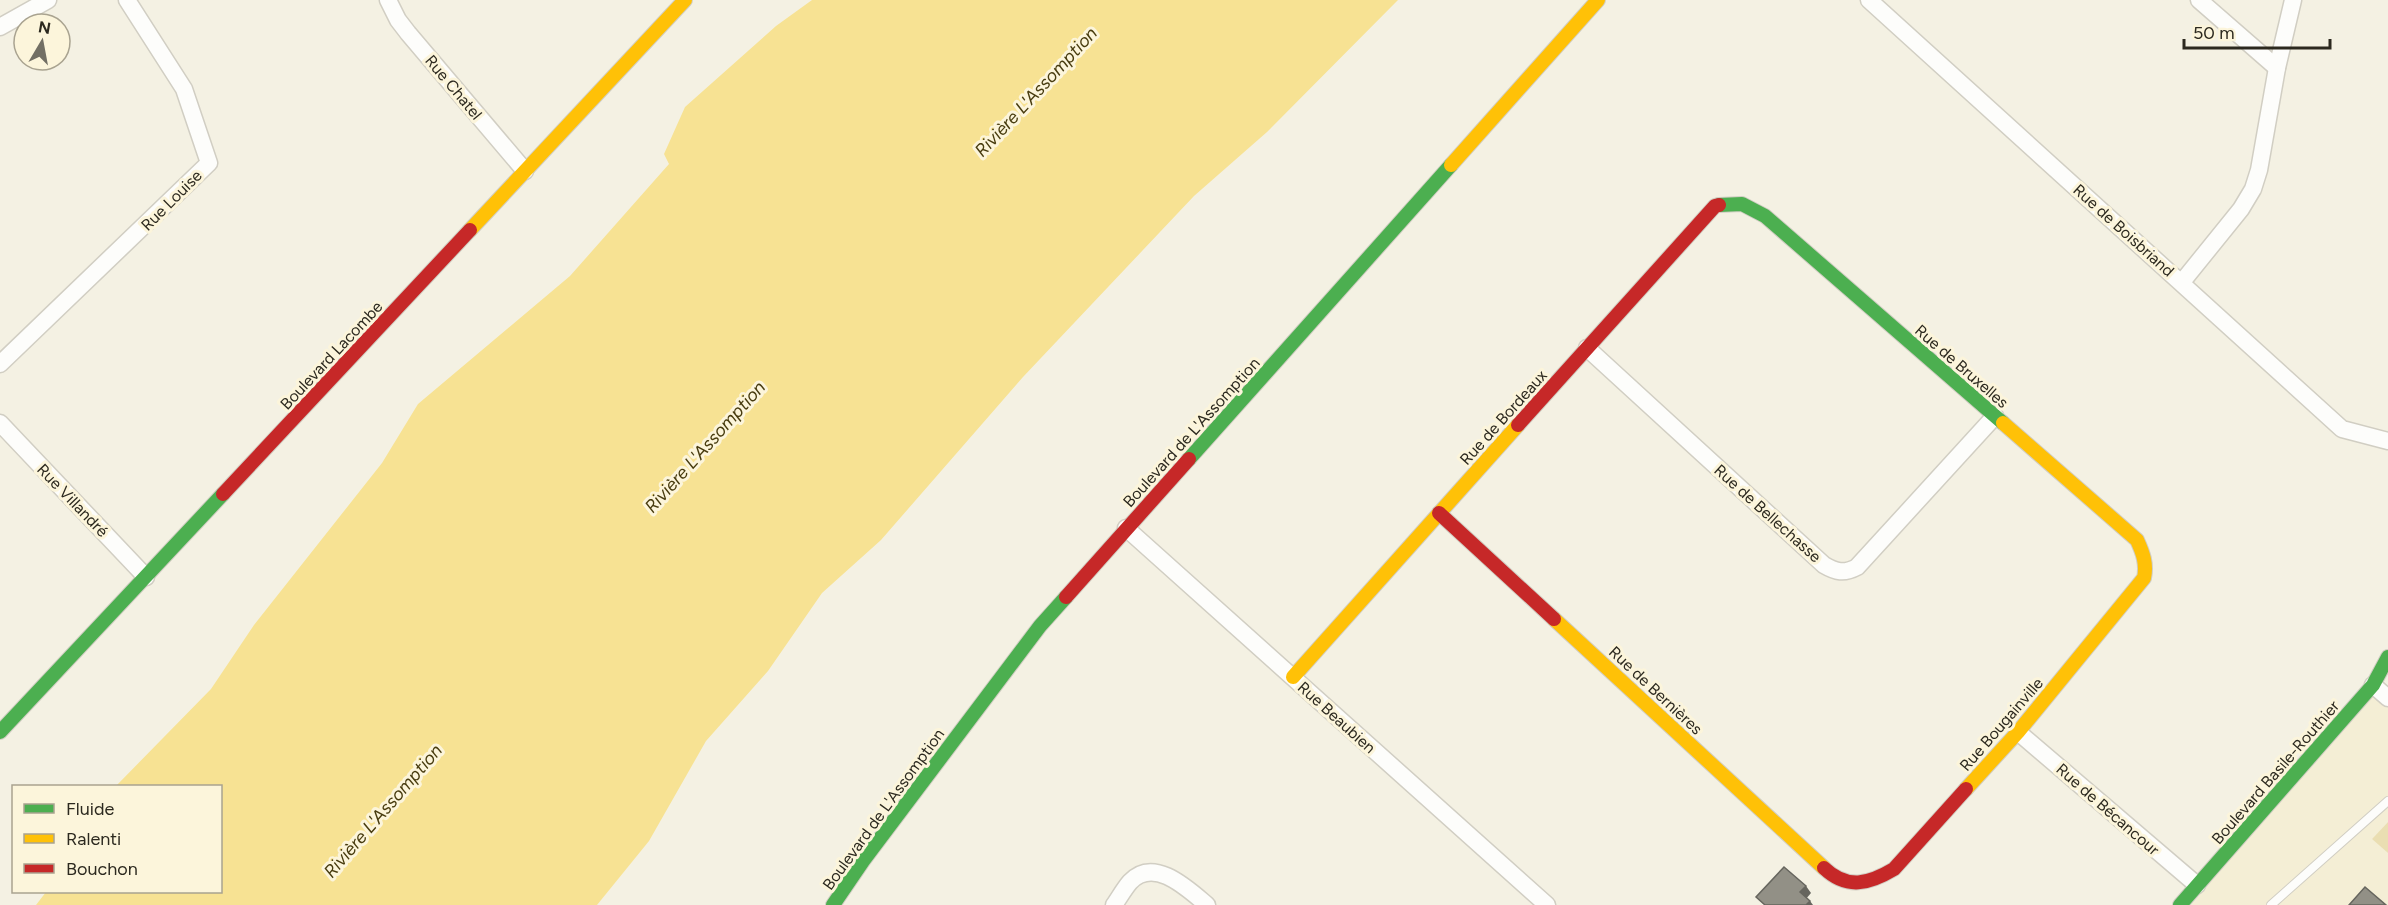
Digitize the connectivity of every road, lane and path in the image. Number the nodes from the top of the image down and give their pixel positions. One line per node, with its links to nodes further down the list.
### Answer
1 (48, 0): 9 (street)
2 (127, 0): 15 (street, Rue Louise)
3 (388, 0): 11 (street, Rue Chatel)
4 (685, 0): 11 (street, Boulevard Lacombe)
5 (1598, 0): 20 (street, Boulevard de L'Assomption)
6 (2199, 0): 10 (street)
7 (2293, 0): 10 (street)
8 (1877, 3): 13 (street, Rue de Boisbriand)
9 (0, 27)
10 (2277, 68): 13 (street)
11 (525, 171): 22 (street, Boulevard Lacombe)
12 (1749, 205): 14 (street, Rue de Bordeaux); 16 (street, Rue de Bruxelles)
13 (2182, 282): 18 (street, Rue de Boisbriand)
14 (1587, 348): 16 (street, Rue de Bellechasse); 19 (street, Rue de Bordeaux)
15 (0, 364)
16 (1995, 416): 21 (street, Rue de Bruxelles)
17 (0, 423): 22 (street, Rue Villandré)
18 (2388, 441)
19 (1439, 513): 24 (street, Rue de Bordeaux); 30 (street, Rue de Bernières)
20 (1126, 528): 24 (street, Rue Beaubien); 32 (street, Boulevard de L'Assomption)
21 (2146, 559): 28 (street, Rue Bougainville)
22 (146, 577): 27 (street, Boulevard Lacombe)
23 (2388, 657): 25 (street, Boulevard Basile-Routhier)
24 (1293, 677): 35 (street, Rue Beaubien)
25 (2373, 685): 26 (street); 31 (street, Boulevard Basile-Routhier)
26 (2388, 698)
27 (0, 732)
28 (2018, 732): 30 (street, Rue Bougainville); 31 (street, Rue de Bécancour)
29 (2388, 801): 37 (lane)
30 (1854, 885)
31 (2197, 885): 36 (street, Boulevard Basile-Routhier)
32 (833, 905)
33 (1114, 905): 34 (street)
34 (1207, 905)
35 (1547, 905)
36 (2180, 905)
37 (2271, 905)

